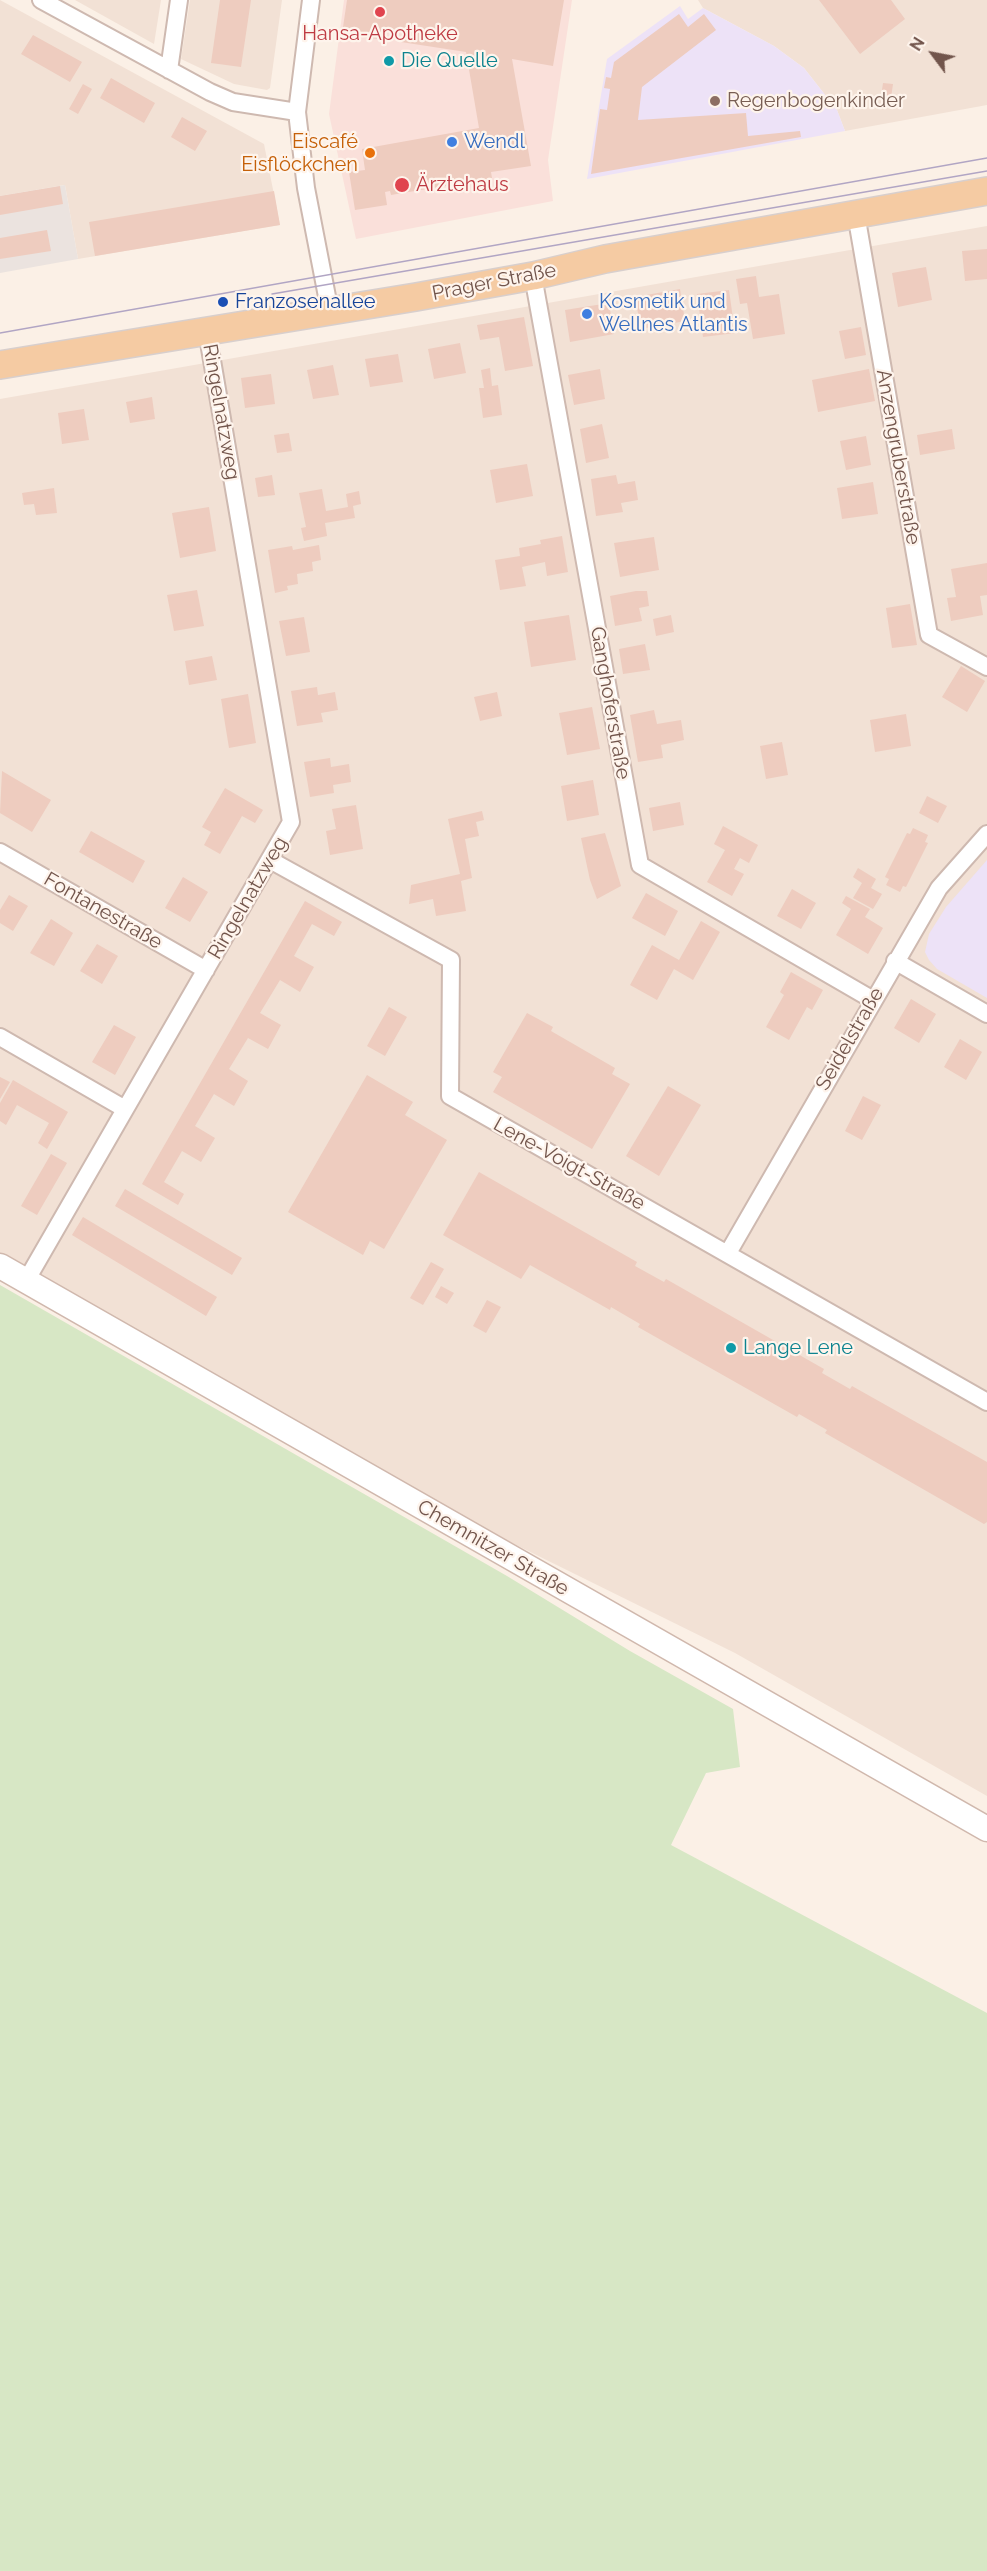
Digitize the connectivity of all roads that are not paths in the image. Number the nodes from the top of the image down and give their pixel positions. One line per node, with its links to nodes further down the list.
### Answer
1 (41, 0): 4 (street)
2 (179, 0): 4 (street)
3 (311, 0): 5 (street)
4 (169, 70): 5 (street)
5 (297, 111): 9 (street)
6 (987, 191): 7 (main road, Prager Straße)
7 (855, 214): 8 (main road, Prager Straße); 12 (street, Anzengruberstraße)
8 (533, 276): 9 (main road, Prager Straße); 18 (street, Ganghoferstraße)
9 (330, 312): 10 (main road, Prager Straße)
10 (207, 331): 11 (main road, Prager Straße); 15 (street, Ringelnatzweg)
11 (0, 365)
12 (987, 667)
13 (987, 834): 16 (street, Seidelstraße)
14 (0, 852): 17 (street, Fontanestraße)
15 (270, 860): 17 (street, Ringelnatzweg); 22 (street, Lene-Voigt-Straße)
16 (895, 962): 18 (street, Seidelstraße); 19 (street)
17 (206, 970): 21 (street, Ringelnatzweg)
18 (873, 1000): 22 (street, Seidelstraße)
19 (987, 1014)
20 (0, 1036): 21 (street)
21 (125, 1108): 24 (street, Ringelnatzweg)
22 (728, 1253): 25 (street, Lene-Voigt-Straße)
23 (0, 1266): 24 (main road, Chemnitzer Straße)
24 (26, 1281): 26 (main road, Chemnitzer Straße)
25 (987, 1402)
26 (987, 1829)

